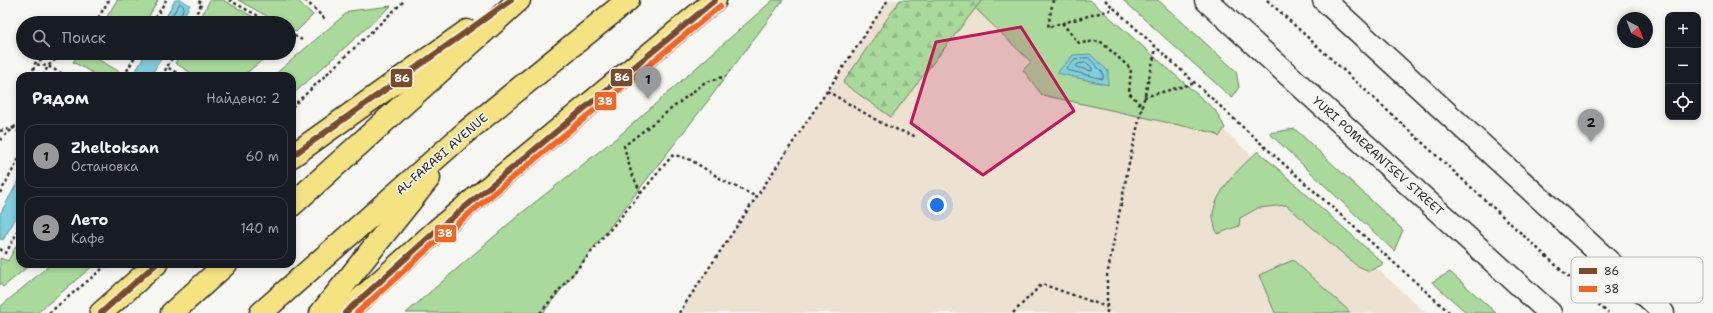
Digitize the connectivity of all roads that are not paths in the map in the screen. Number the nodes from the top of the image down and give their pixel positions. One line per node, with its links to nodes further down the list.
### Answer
1 (510, 0): 8 (main road)
2 (519, 0): 9 (main road)
3 (628, 0): 7 (main road, AL-FARABI AVENUE)
4 (715, 0): 18 (main road)
5 (1206, 0): 19 (street, YURI POMERANTSEV STREET)
6 (1324, 0): 10 (street)
7 (467, 131): 16 (main road, AL-FARABI AVENUE); 17 (main road)
8 (296, 153)
9 (296, 201)
10 (1604, 257)
11 (152, 268): 14 (main road)
12 (222, 268): 15 (main road)
13 (1654, 303): 20 (street)
14 (101, 313)
15 (172, 313)
16 (261, 313)
17 (321, 313)
18 (345, 313)
19 (1550, 313)
20 (1662, 313)

